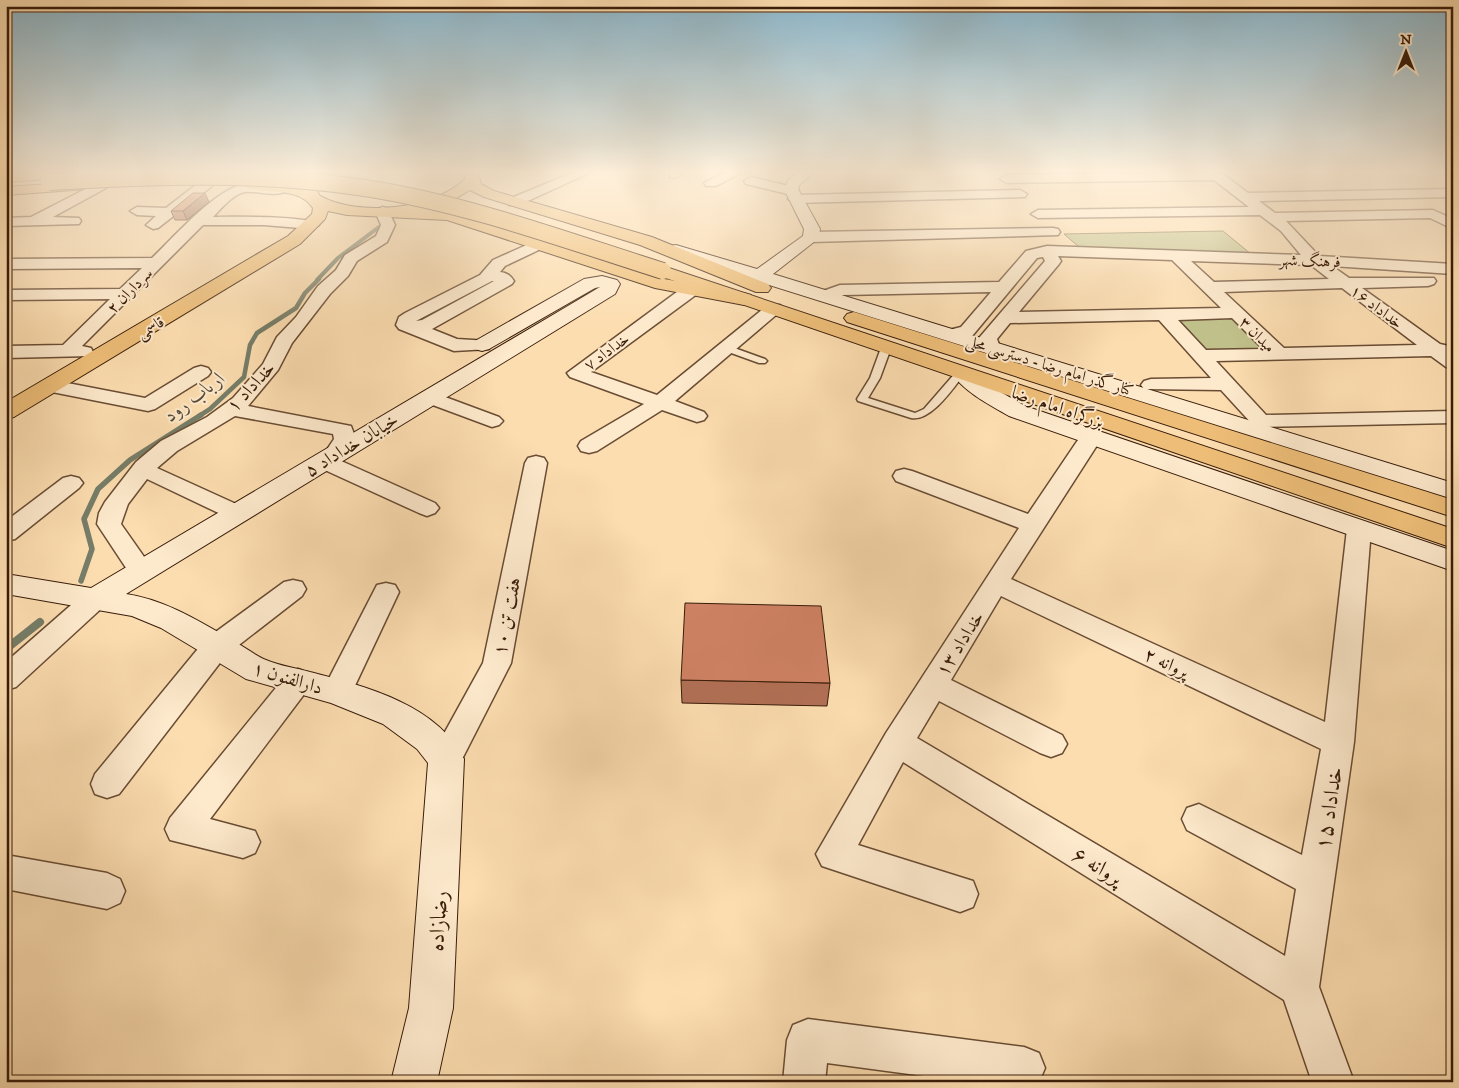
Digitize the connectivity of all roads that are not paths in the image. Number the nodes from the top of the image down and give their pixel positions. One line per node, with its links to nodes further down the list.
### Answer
1 (156, 223): 13 (street)
2 (197, 223): 22 (street, سرداران ۲)
3 (285, 223): 14 (street)
4 (339, 223): 17 (main road)
5 (387, 223): 63 (street, خداداد ۱)
6 (473, 223): 18 (main road)
7 (510, 223): 25 (main road, bridge)
8 (535, 223): 25 (main road)
9 (584, 223): 30 (main road, کنار گذر امام رضا - دسترسی محلی)
10 (809, 223): 16 (main road)
11 (1045, 223): 15 (street)
12 (1279, 223): 21 (street, خداداد ۱۶)
13 (153, 225)
14 (312, 225): 17 (main road)
15 (1053, 232): 16 (street); 19 (street)
16 (811, 237): 30 (main road)
17 (294, 240): 51 (main road, قاسمی)
18 (540, 244): 25 (main road); 42 (street)
19 (1046, 251): 20 (street, فرهنگ شهر); 28 (street); 39 (street)
20 (1176, 255): 21 (street, فرهنگ شهر); 29 (street)
21 (1314, 260): 24 (street, فرهنگ شهر); 27 (street, خداداد ۱۶)
22 (156, 263): 23 (street); 34 (street, سرداران ۲)
23 (6, 264)
24 (1453, 269)
25 (663, 271): 30 (main road, بزرگراه امام رضا); 31 (main road, خیابان خداداد ۵); 32 (main road)
26 (1453, 280): 27 (street)
27 (1347, 284): 29 (street); 47 (street, خداداد ۱۶)
28 (1004, 287): 35 (street); 41 (street)
29 (1210, 287): 37 (street)
30 (755, 288): 32 (main road); 35 (main road, کنار گذر امام رضا - دسترسی محلی); 36 (main road, بزرگراه امام رضا); 40 (main road, بزرگراه امام رضا)
31 (608, 290): 42 (main road); 49 (main road, خیابان خداداد ۵)
32 (691, 290): 62 (street, خداداد ۷)
33 (6, 294): 34 (street)
34 (125, 294): 46 (street, سرداران ۲)
35 (826, 296): 41 (main road, کنار گذر امام رضا - دسترسی محلی)
36 (774, 309): 44 (street); 45 (main road, بزرگراه امام رضا)
37 (1237, 313): 38 (street, میدان ۳); 50 (street, میدان ۳)
38 (1164, 314): 39 (street, میدان ۳); 52 (street)
39 (1005, 318): 43 (street)
40 (858, 319): 59 (main road); 77 (main road, بزرگراه امام رضا)
41 (951, 335): 43 (main road, کنار گذر امام رضا - دسترسی محلی)
42 (482, 345): 49 (main road)
43 (991, 347): 59 (main road, کنار گذر امام رضا - دسترسی محلی)
44 (726, 348): 53 (lane); 62 (street)
45 (886, 348): 56 (main road, بزرگراه امام رضا); 56 (lane)
46 (68, 350): 48 (street); 51 (street)
47 (1444, 350): 50 (street); 54 (street, خداداد ۱۶)
48 (6, 352)
49 (505, 352): 61 (main road, خیابان خداداد ۵)
50 (1279, 354): 52 (street, میدان ۳)
51 (102, 355): 60 (main road, قاسمی)
52 (1202, 356): 58 (street)
53 (762, 361)
54 (1453, 362)
55 (201, 372): 60 (street)
56 (962, 374): 68 (main road, کنار گذر امام رضا - دسترسی محلی); 82 (main road, بزرگراه امام رضا)
57 (1151, 384): 58 (street)
58 (1226, 384): 66 (street)
59 (1115, 385): 75 (main road, کنار گذر امام رضا - دسترسی محلی)
60 (52, 386): 64 (main road, قاسمی)
61 (429, 397): 67 (street); 70 (main road, خیابان خداداد ۵)
62 (661, 402): 65 (street, خداداد ۷); 69 (street)
63 (232, 409): 70 (street); 84 (street, خداداد ۱)
64 (6, 412)
65 (697, 416)
66 (1453, 418)
67 (492, 421)
68 (1092, 436): 79 (street, خداداد ۱۳); 80 (main road, کنار گذر امام رضا - دسترسی محلی)
69 (589, 446)
70 (330, 457): 76 (street); 78 (main road, خیابان خداداد ۵)
71 (536, 463): 98 (street, هفت تن ۱۰)
72 (155, 474): 78 (street)
73 (904, 476): 79 (street)
74 (71, 483): 81 (street)
75 (1453, 491)
76 (427, 508)
77 (1453, 509)
78 (238, 513): 84 (main road, خیابان خداداد ۵)
79 (1033, 524): 85 (street, خداداد ۱۳)
80 (1359, 529): 83 (main road, کنار گذر امام رضا - دسترسی محلی); 96 (street, خداداد ۱۵)
81 (6, 533)
82 (1453, 539)
83 (1453, 561)
84 (141, 571): 89 (main road, خیابان خداداد ۵)
85 (996, 583): 93 (street, خداداد ۱۳); 96 (street, پروانه ۲)
86 (6, 584): 89 (main road, دارالفنون ۱)
87 (293, 589): 90 (street)
88 (386, 592): 94 (street)
89 (94, 599): 90 (main road, دارالفنون ۱); 91 (street)
90 (216, 646): 92 (main road, دارالفنون ۱); 99 (street)
91 (6, 679)
92 (298, 681): 94 (main road, دارالفنون ۱); 101 (street)
93 (932, 684): 95 (street, خداداد ۱۳); 97 (street)
94 (337, 692): 98 (main road, دارالفنون ۱)
95 (896, 742): 105 (street, خداداد ۱۳); 106 (street, پروانه ۶)
96 (1338, 742): 103 (street, خداداد ۱۵)
97 (1051, 744)
98 (446, 759): 108 (main road, رضازاده)
99 (107, 784)
100 (1199, 819): 103 (street)
101 (244, 842)
102 (6, 872): 104 (street)
103 (1316, 881): 106 (street, خداداد ۱۵)
104 (107, 891)
105 (960, 894)
106 (1299, 987): 110 (street, خداداد ۱۵)
107 (1024, 1068): 109 (street)
108 (414, 1082)
109 (804, 1082)
110 (1333, 1082)

